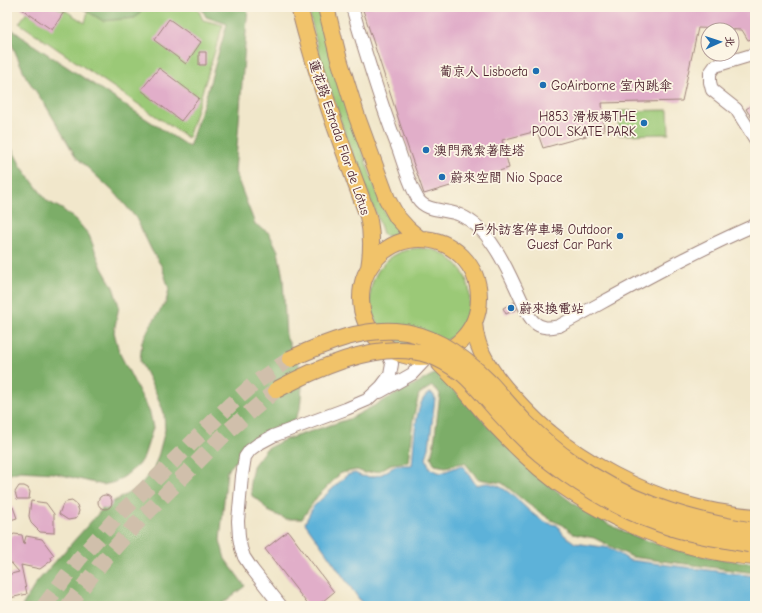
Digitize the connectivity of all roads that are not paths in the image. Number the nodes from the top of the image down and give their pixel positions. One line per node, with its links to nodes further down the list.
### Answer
1 (299, 7): 10 (main road, 蓮花路 Estrada Flor de Lótus)
2 (326, 7): 9 (main road, 蓮花路 Estrada Flor de Lótus)
3 (352, 7): 8 (street)
4 (755, 54): 5 (street)
5 (755, 139)
6 (755, 218): 8 (street)
7 (755, 225): 8 (street)
8 (740, 231)
9 (420, 239): 10 (main road); 11 (main road)
10 (369, 268): 12 (main road)
11 (474, 323): 13 (main road); 17 (main road)
12 (385, 347): 13 (main road); 16 (street)
13 (428, 357): 16 (street); 17 (main road)
14 (290, 359): 17 (main road, bridge)
15 (276, 390): 17 (main road, bridge)
16 (367, 400): 18 (street)
17 (753, 537)
18 (281, 606)

